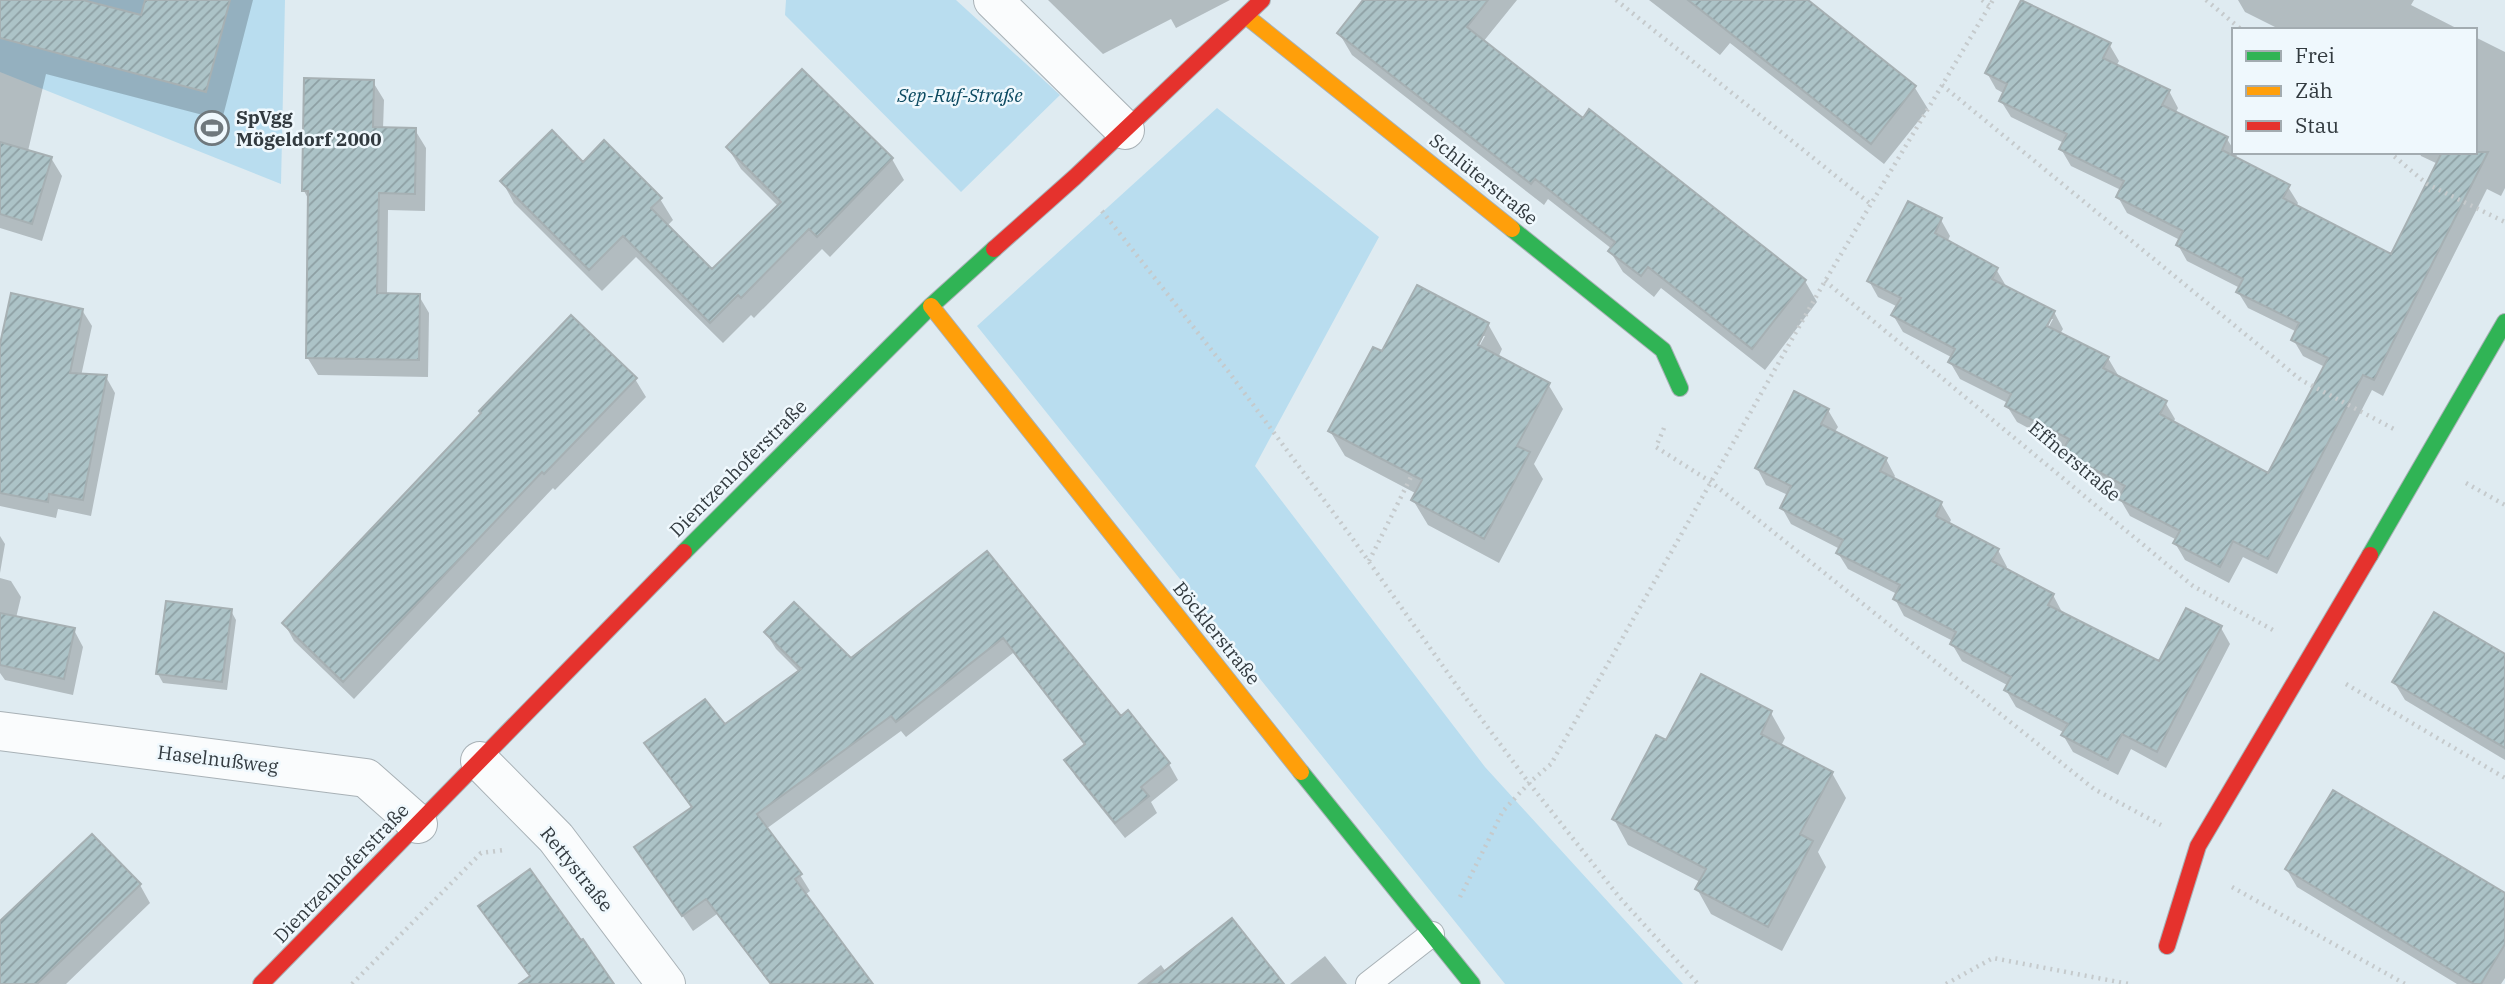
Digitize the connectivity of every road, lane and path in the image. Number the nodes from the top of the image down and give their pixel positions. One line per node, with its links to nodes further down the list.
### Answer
1 (993, 0): 11 (street)
2 (1262, 0): 8 (street, Dientzenhoferstraße)
3 (1616, 0): 14 (path)
4 (1982, 0): 7 (path)
5 (1993, 0): 7 (path)
6 (2206, 0): 9 (path)
7 (1990, 6): 10 (path)
8 (1246, 16): 11 (street, Dientzenhoferstraße); 19 (street, Schlüterstraße)
9 (2240, 28)
10 (1942, 85): 14 (path); 20 (path)
11 (1125, 130): 13 (street, Dientzenhoferstraße)
12 (2391, 154): 15 (path)
13 (1075, 177): 17 (street, Dientzenhoferstraße); 23 (path)
14 (1872, 205): 16 (path)
15 (2505, 222)
16 (1825, 281): 22 (path); 24 (path, Effnerstraße)
17 (931, 306): 26 (street, Dientzenhoferstraße); 33 (street, Böcklerstraße)
18 (2505, 322): 20 (street)
19 (1680, 388): 22 (path)
20 (2433, 449): 24 (street)
21 (1412, 475): 23 (path)
22 (1711, 482): 28 (path); 30 (path)
23 (1369, 561): 28 (path)
24 (2310, 656): 27 (path, Effnerstraße); 30 (street)
25 (0, 731): 29 (street, Haselnußweg)
26 (480, 761): 29 (street, Dientzenhoferstraße); 37 (street, Rettystraße)
27 (2505, 778)
28 (1529, 783): 33 (path); 40 (path)
29 (418, 824): 35 (street, Dientzenhoferstraße)
30 (2198, 846): 32 (street)
31 (511, 849): 36 (path)
32 (2192, 864): 34 (street); 43 (path)
33 (1432, 934): 38 (lane); 39 (street, Böcklerstraße)
34 (2166, 946)
35 (261, 984)
36 (352, 984)
37 (666, 984)
38 (1368, 984)
39 (1472, 984)
40 (1698, 984)
41 (1946, 984): 42 (path)
42 (2129, 984)
43 (2405, 984)

